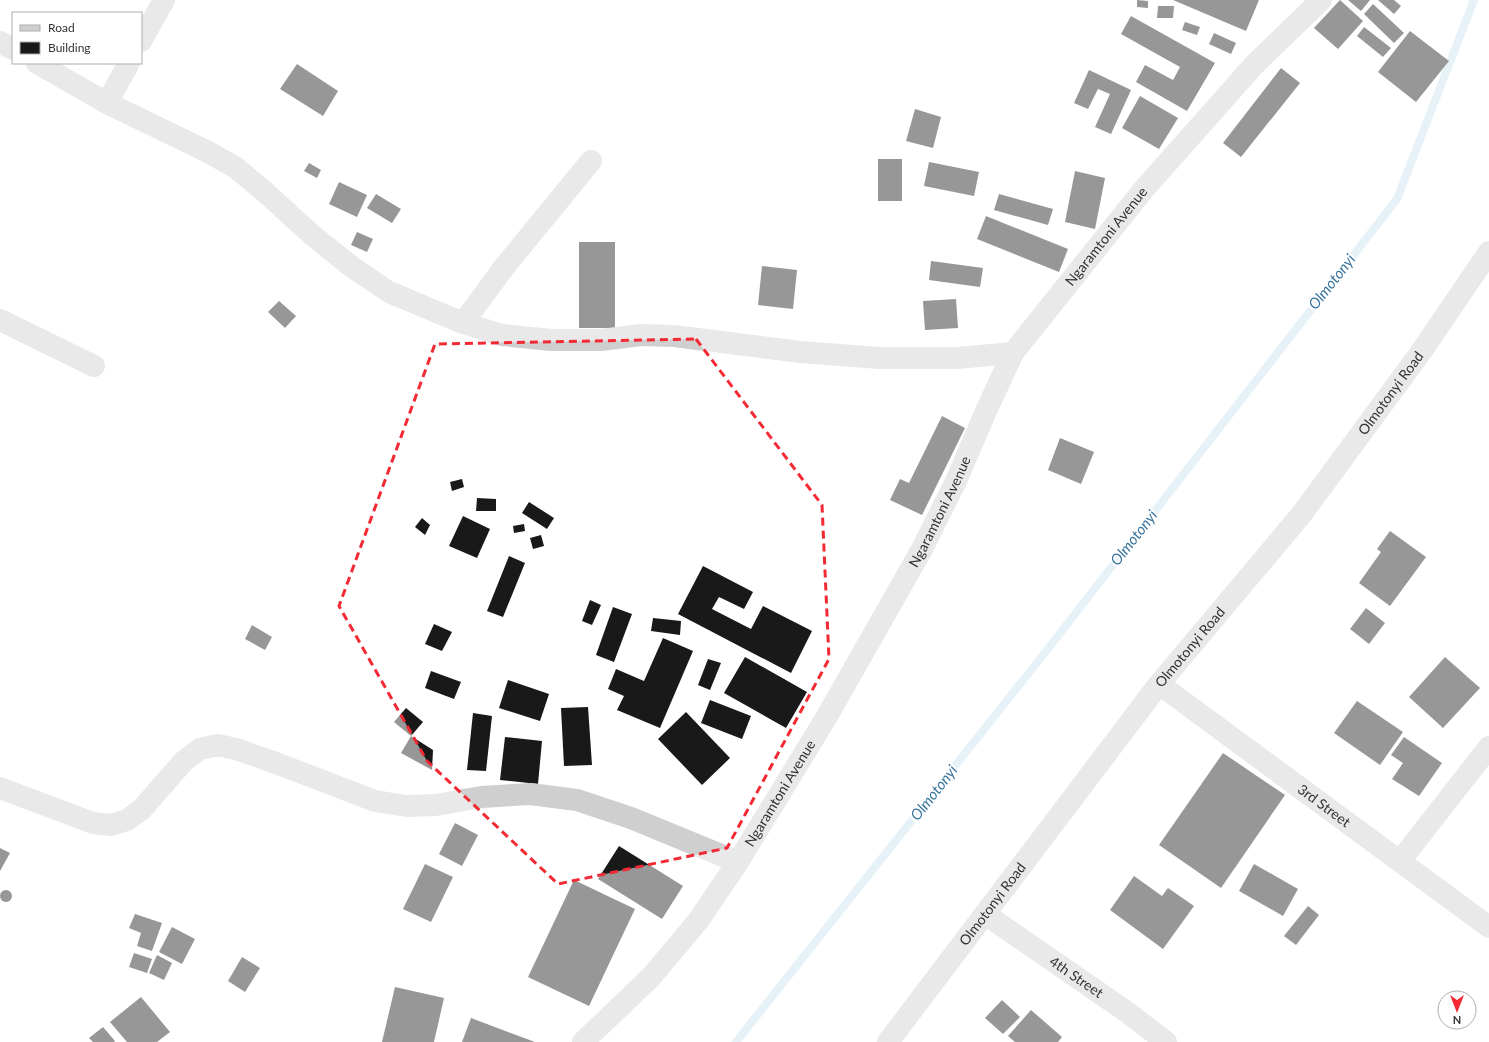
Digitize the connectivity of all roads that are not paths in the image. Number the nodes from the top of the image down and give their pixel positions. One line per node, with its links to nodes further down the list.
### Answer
1 (164, 0): 3 (street)
2 (1321, 0): 13 (street, Ngaramtoni Avenue)
3 (142, 39)
4 (0, 42): 5 (street)
5 (12, 48)
6 (39, 64): 8 (street)
7 (128, 64): 8 (street)
8 (107, 103): 12 (street)
9 (591, 161): 12 (street)
10 (1489, 252): 15 (street, Olmotonyi Road)
11 (0, 320): 14 (street)
12 (462, 323): 13 (street)
13 (1013, 353): 19 (street, Ngaramtoni Avenue)
14 (94, 366)
15 (1159, 684): 18 (street, 3rd Street); 20 (street, Olmotonyi Road)
16 (1489, 747): 18 (street)
17 (0, 788): 19 (street)
18 (1400, 861): 21 (street, 3rd Street)
19 (738, 862): 22 (street, Ngaramtoni Avenue)
20 (985, 914): 23 (street, Olmotonyi Road); 24 (street, 4th Street)
21 (1489, 927)
22 (583, 1042)
23 (888, 1042)
24 (1166, 1042)

